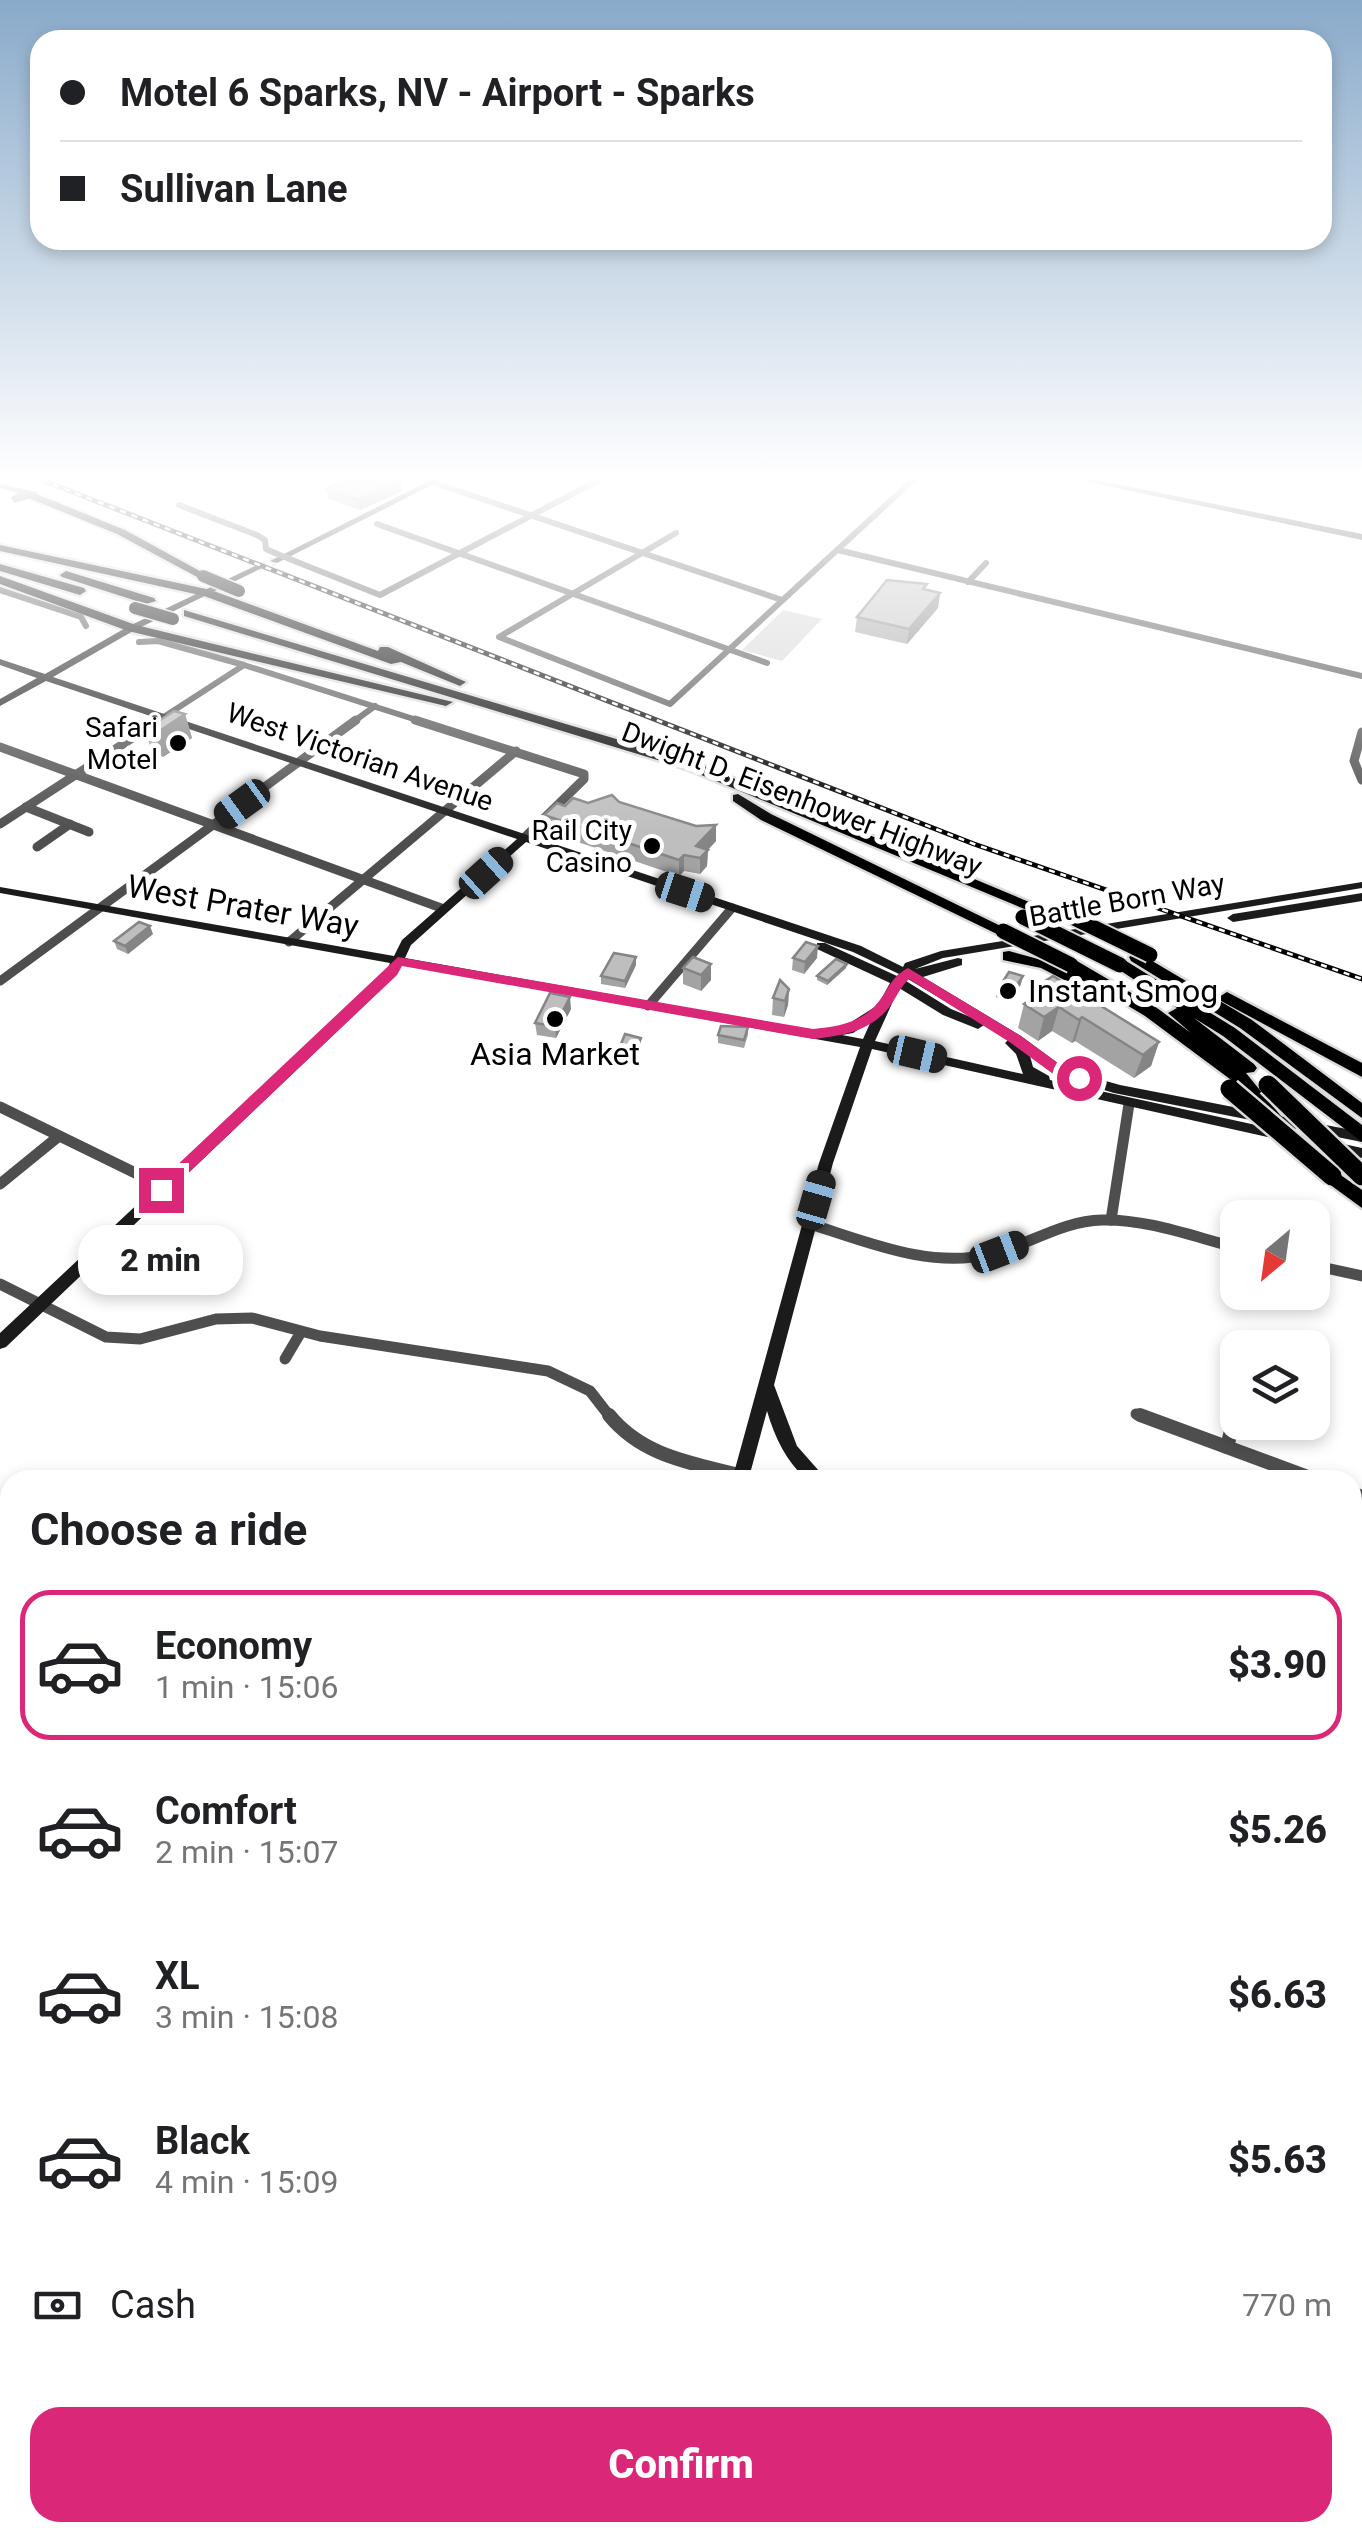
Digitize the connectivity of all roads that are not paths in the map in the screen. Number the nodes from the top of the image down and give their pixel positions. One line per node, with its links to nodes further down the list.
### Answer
1 (21, 599): 13 (street)
2 (51, 599): 14 (highway)
3 (104, 599): 24 (highway, Dwight D. Eisenhower Highway, bridge)
4 (143, 599): 29 (highway, Dwight D. Eisenhower Highway)
5 (187, 599): 14 (main road)
6 (221, 599): 22 (highway)
7 (258, 599): 22 (highway, bridge)
8 (563, 599): 16 (street)
9 (584, 599): 16 (street)
10 (778, 599): 12 (street)
11 (1038, 599): 21 (street)
12 (782, 600): 16 (street)
13 (86, 626)
14 (126, 626): 20 (main road); 24 (highway)
15 (139, 642): 19 (street)
16 (730, 650): 18 (street)
17 (0, 662): 20 (main road, West Victorian Avenue)
18 (767, 663)
19 (244, 666): 26 (street); 27 (street)
20 (40, 676): 23 (main road); 25 (main road); 27 (main road, West Victorian Avenue)
21 (1362, 676)
22 (460, 682): 29 (highway)
23 (0, 694)
24 (447, 702): 35 (highway, Dwight D. Eisenhower Highway)
25 (0, 704)
26 (375, 706): 31 (street); 32 (street)
27 (164, 717): 32 (main road, West Victorian Avenue); 33 (street)
28 (1362, 732): 34 (street)
29 (622, 743): 58 (highway, Dwight D. Eisenhower Highway, bridge)
30 (0, 747): 33 (street)
31 (516, 751): 37 (street); 42 (street)
32 (298, 762): 37 (main road, West Victorian Avenue); 40 (street)
33 (76, 774): 36 (street); 40 (street)
34 (1362, 780)
35 (738, 798): 58 (highway, Dwight D. Eisenhower Highway, bridge); 69 (highway, bridge)
36 (26, 806): 38 (street); 39 (street)
37 (444, 812): 42 (main road, West Victorian Avenue); 44 (street)
38 (0, 824)
39 (70, 824): 41 (street); 43 (street)
40 (214, 825): 44 (street); 48 (street)
41 (89, 832)
42 (524, 838): 49 (main road, West Victorian Avenue); 50 (main road)
43 (36, 847)
44 (364, 879): 50 (street); 52 (street)
45 (1362, 885): 54 (main road, Battle Born Way)
46 (0, 890): 48 (main road, West Prater Way)
47 (1362, 897): 55 (main road, Battle Born Way)
48 (100, 908): 52 (main road, West Prater Way); 60 (street)
49 (732, 908): 51 (main road, West Victorian Avenue); 64 (street)
50 (444, 909): 56 (main road)
51 (761, 918): 53 (main road, West Victorian Avenue); 61 (main road, West Victorian Avenue)
52 (289, 942): 56 (main road, West Prater Way)
53 (857, 949): 54 (main road); 61 (main road, West Victorian Avenue)
54 (940, 956): 61 (main road, Battle Born Way)
55 (1009, 956): 57 (main road, Battle Born Way); 85 (highway, bridge)
56 (398, 961): 64 (main road, West Prater Way); 84 (main road)
57 (968, 961): 61 (main road, Battle Born Way); 63 (main road)
58 (1129, 962): 71 (highway); 76 (highway, Dwight D. Eisenhower Highway); 79 (highway, Dwight D. Eisenhower Highway); 82 (highway, bridge)
59 (0, 964): 60 (street)
60 (14, 970): 62 (street)
61 (903, 977): 63 (main road, West Victorian Avenue); 65 (main road); 70 (main road, West Victorian Avenue)
62 (0, 981)
63 (948, 998): 73 (main road, West Victorian Avenue)
64 (648, 1006): 66 (main road, West Prater Way)
65 (882, 1008): 66 (main road); 67 (main road)
66 (813, 1034): 67 (main road, West Prater Way)
67 (868, 1044): 68 (main road, West Prater Way); 87 (main road)
68 (948, 1061): 70 (main road, West Prater Way); 72 (main road, West Prater Way)
69 (1226, 1068): 75 (highway); 77 (highway)
70 (1027, 1070): 72 (main road, West Victorian Avenue); 73 (main road, West Prater Way)
71 (1362, 1071)
72 (1061, 1088): 73 (main road, West Prater Way)
73 (1126, 1097): 75 (main road, West Prater Way); 80 (main road, West Prater Way); 86 (street)
74 (0, 1107): 78 (street)
75 (1234, 1111): 77 (main road, West Prater Way)
76 (1362, 1112)
77 (1272, 1118): 79 (main road, West Prater Way); 80 (highway)
78 (58, 1136): 83 (street); 84 (street)
79 (1362, 1136)
80 (1303, 1140): 81 (main road, West Prater Way)
81 (1362, 1152)
82 (1362, 1176)
83 (0, 1184)
84 (164, 1187): 92 (main road)
85 (1362, 1201)
86 (1111, 1220): 87 (street); 88 (street)
87 (810, 1224): 96 (main road)
88 (1220, 1244)
89 (1330, 1269): 90 (street)
90 (1362, 1276)
91 (0, 1284): 92 (street)
92 (40, 1305): 93 (street); 94 (main road)
93 (301, 1332): 95 (street); 100 (street)
94 (0, 1343)
95 (285, 1359)
96 (768, 1386): 101 (main road); 102 (main road)
97 (1136, 1414): 99 (street)
98 (1228, 1440): 99 (street)
99 (1226, 1447): 103 (street)
100 (713, 1470)
101 (743, 1470)
102 (807, 1470)
103 (1289, 1470)

